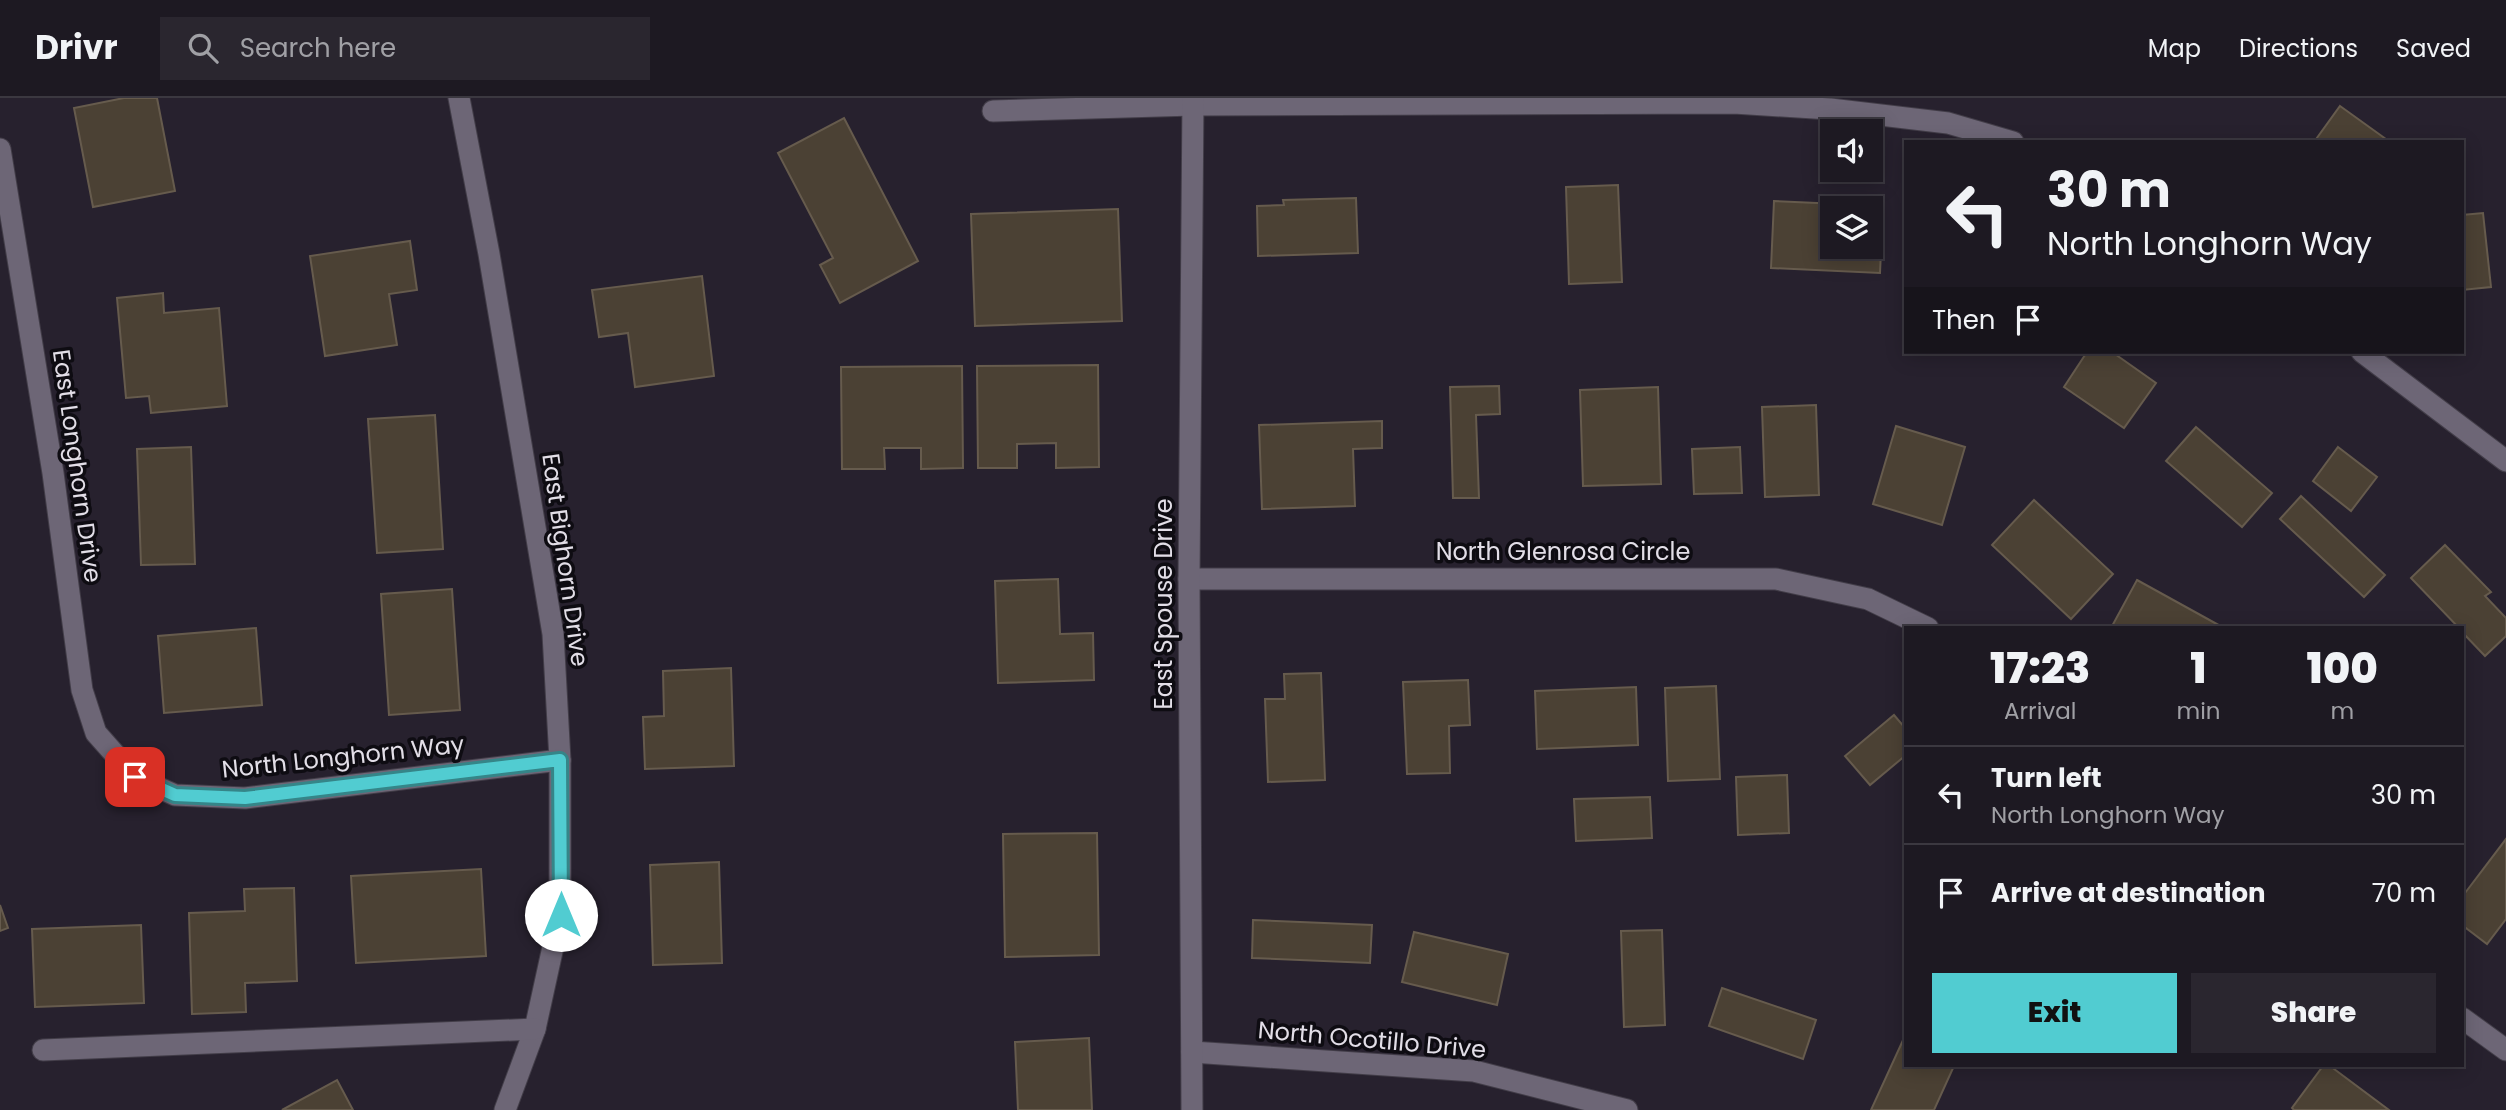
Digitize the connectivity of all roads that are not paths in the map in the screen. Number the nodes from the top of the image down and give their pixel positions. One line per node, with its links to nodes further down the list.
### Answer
1 (458, 98): 10 (street, East Bighorn Drive)
2 (1193, 101): 3 (street); 4 (street); 8 (street, East Spouse Drive)
3 (993, 111)
4 (2006, 140)
5 (0, 149): 11 (street, East Longhorn Drive)
6 (2365, 354): 7 (street)
7 (2506, 460)
8 (1189, 579): 9 (street, North Glenrosa Circle); 16 (street, East Spouse Drive)
9 (1923, 626)
10 (560, 760): 11 (street, North Longhorn Way); 13 (street, East Bighorn Drive)
11 (135, 777)
12 (2464, 1019): 15 (street)
13 (535, 1029): 14 (street); 17 (street, East Bighorn Drive)
14 (43, 1050)
15 (2506, 1050)
16 (1192, 1052): 18 (street, East Spouse Drive); 19 (street, North Ocotillo Drive)
17 (505, 1110)
18 (1192, 1110)
19 (1627, 1110)

